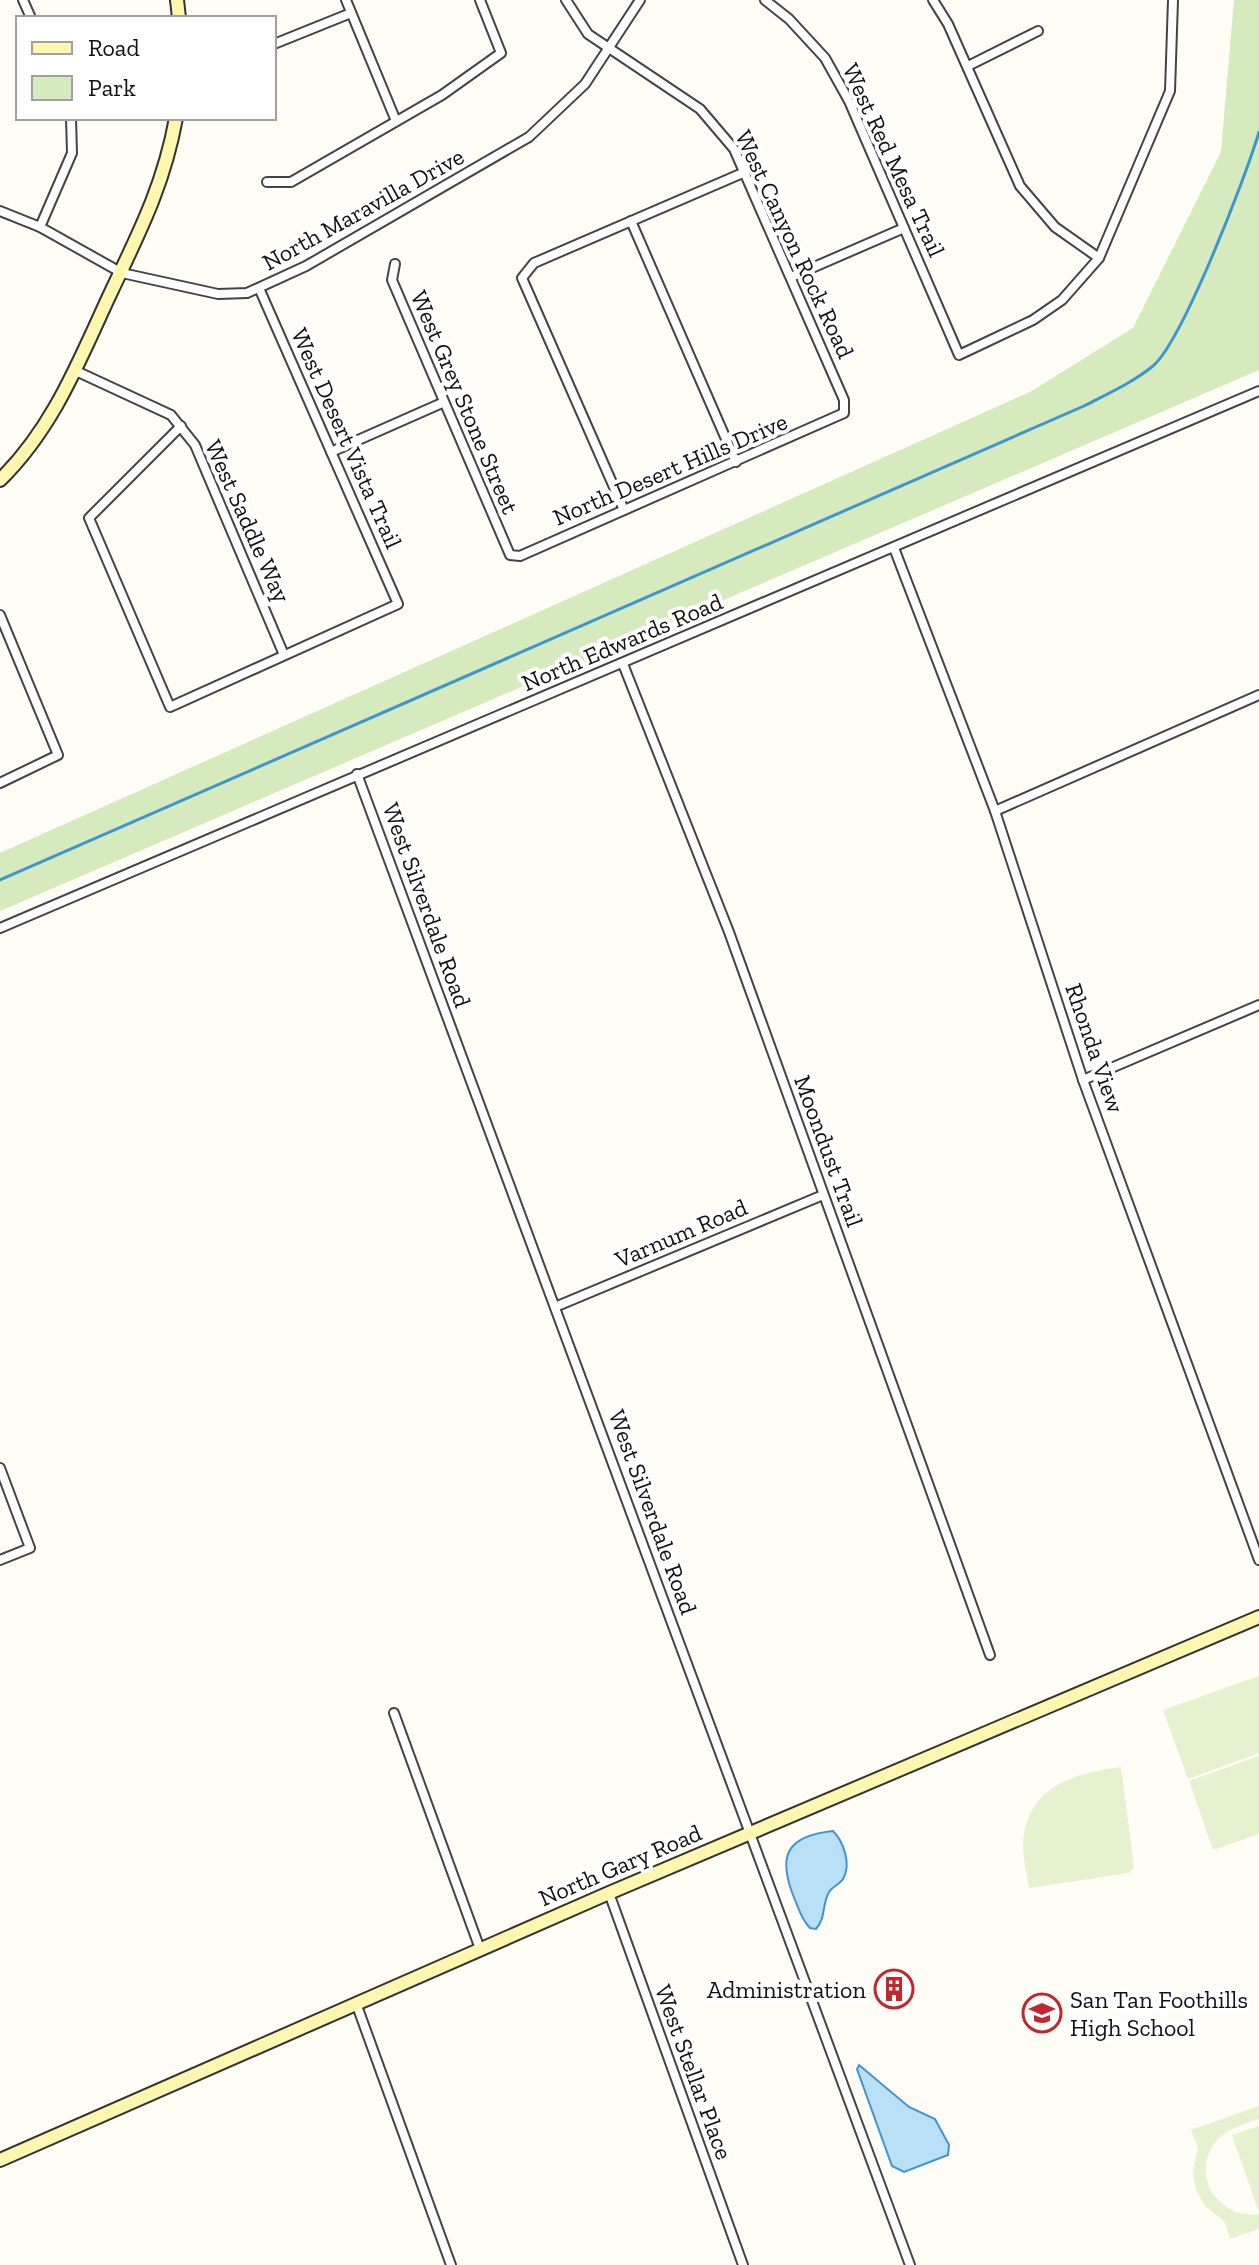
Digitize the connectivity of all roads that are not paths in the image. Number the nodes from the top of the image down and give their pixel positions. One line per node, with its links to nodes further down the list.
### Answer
1 (346, 0): 8 (street)
2 (480, 0): 15 (street)
3 (566, 0): 11 (street, West Canyon Rock Road)
4 (640, 0): 11 (street, North Maravilla Drive)
5 (765, 0): 21 (street, West Red Mesa Trail)
6 (933, 0): 12 (street)
7 (1173, 0): 22 (street)
8 (351, 13): 10 (street); 15 (street)
9 (1038, 31): 12 (street)
10 (276, 43)
11 (611, 49): 16 (street, West Canyon Rock Road); 26 (street, North Maravilla Drive)
12 (968, 66): 22 (street)
13 (71, 120): 20 (street)
14 (175, 120): 24 (street)
15 (396, 121): 17 (street)
16 (745, 172): 19 (street); 25 (street, West Canyon Rock Road)
17 (267, 182)
18 (0, 211): 20 (street, North Maravilla Drive)
19 (631, 221): 33 (street); 35 (street)
20 (40, 227): 24 (street, North Maravilla Drive)
21 (904, 228): 22 (street, West Red Mesa Trail); 25 (street)
22 (1099, 258)
23 (395, 264): 29 (street, West Grey Stone Street)
24 (122, 273): 26 (street, North Maravilla Drive); 27 (street)
25 (791, 277): 30 (street, West Canyon Rock Road)
26 (259, 288): 32 (street, West Desert Vista Trail)
27 (76, 371): 31 (street, West Saddle Way); 34 (street)
28 (1259, 391): 36 (street, North Edwards Road)
29 (442, 403): 32 (street); 37 (street, West Grey Stone Street)
30 (844, 413): 33 (street, North Desert Hills Drive)
31 (181, 426): 39 (street, West Saddle Way); 39 (street)
32 (331, 452): 39 (street, West Desert Vista Trail)
33 (736, 462): 35 (street, North Desert Hills Drive)
34 (0, 480)
35 (624, 510): 37 (street, North Desert Hills Drive)
36 (894, 548): 40 (street, North Edwards Road); 44 (street, Rhonda View)
37 (510, 555)
38 (0, 615): 43 (street)
39 (284, 655)
40 (623, 664): 42 (street, North Edwards Road); 48 (street, Moondust Trail)
41 (1259, 695): 44 (street)
42 (357, 774): 45 (street, North Edwards Road); 49 (street, West Silverdale Road)
43 (0, 783)
44 (995, 811): 47 (street, Rhonda View)
45 (0, 928)
46 (1259, 1005): 47 (street)
47 (1083, 1080): 52 (street, Rhonda View)
48 (823, 1195): 49 (street, Varnum Road); 54 (street, Moondust Trail)
49 (555, 1307): 56 (street, West Silverdale Road)
50 (0, 1468): 51 (street)
51 (0, 1560)
52 (1259, 1560)
53 (1259, 1617): 56 (street, North Gary Road)
54 (990, 1655)
55 (394, 1713): 58 (street)
56 (751, 1833): 57 (street, North Gary Road); 63 (street, West Silverdale Road)
57 (609, 1893): 58 (street, North Gary Road); 62 (street, West Stellar Place)
58 (480, 1949): 59 (street, North Gary Road)
59 (356, 2003): 60 (street, North Gary Road); 61 (street)
60 (0, 2160)
61 (451, 2265)
62 (743, 2265)
63 (910, 2265)

